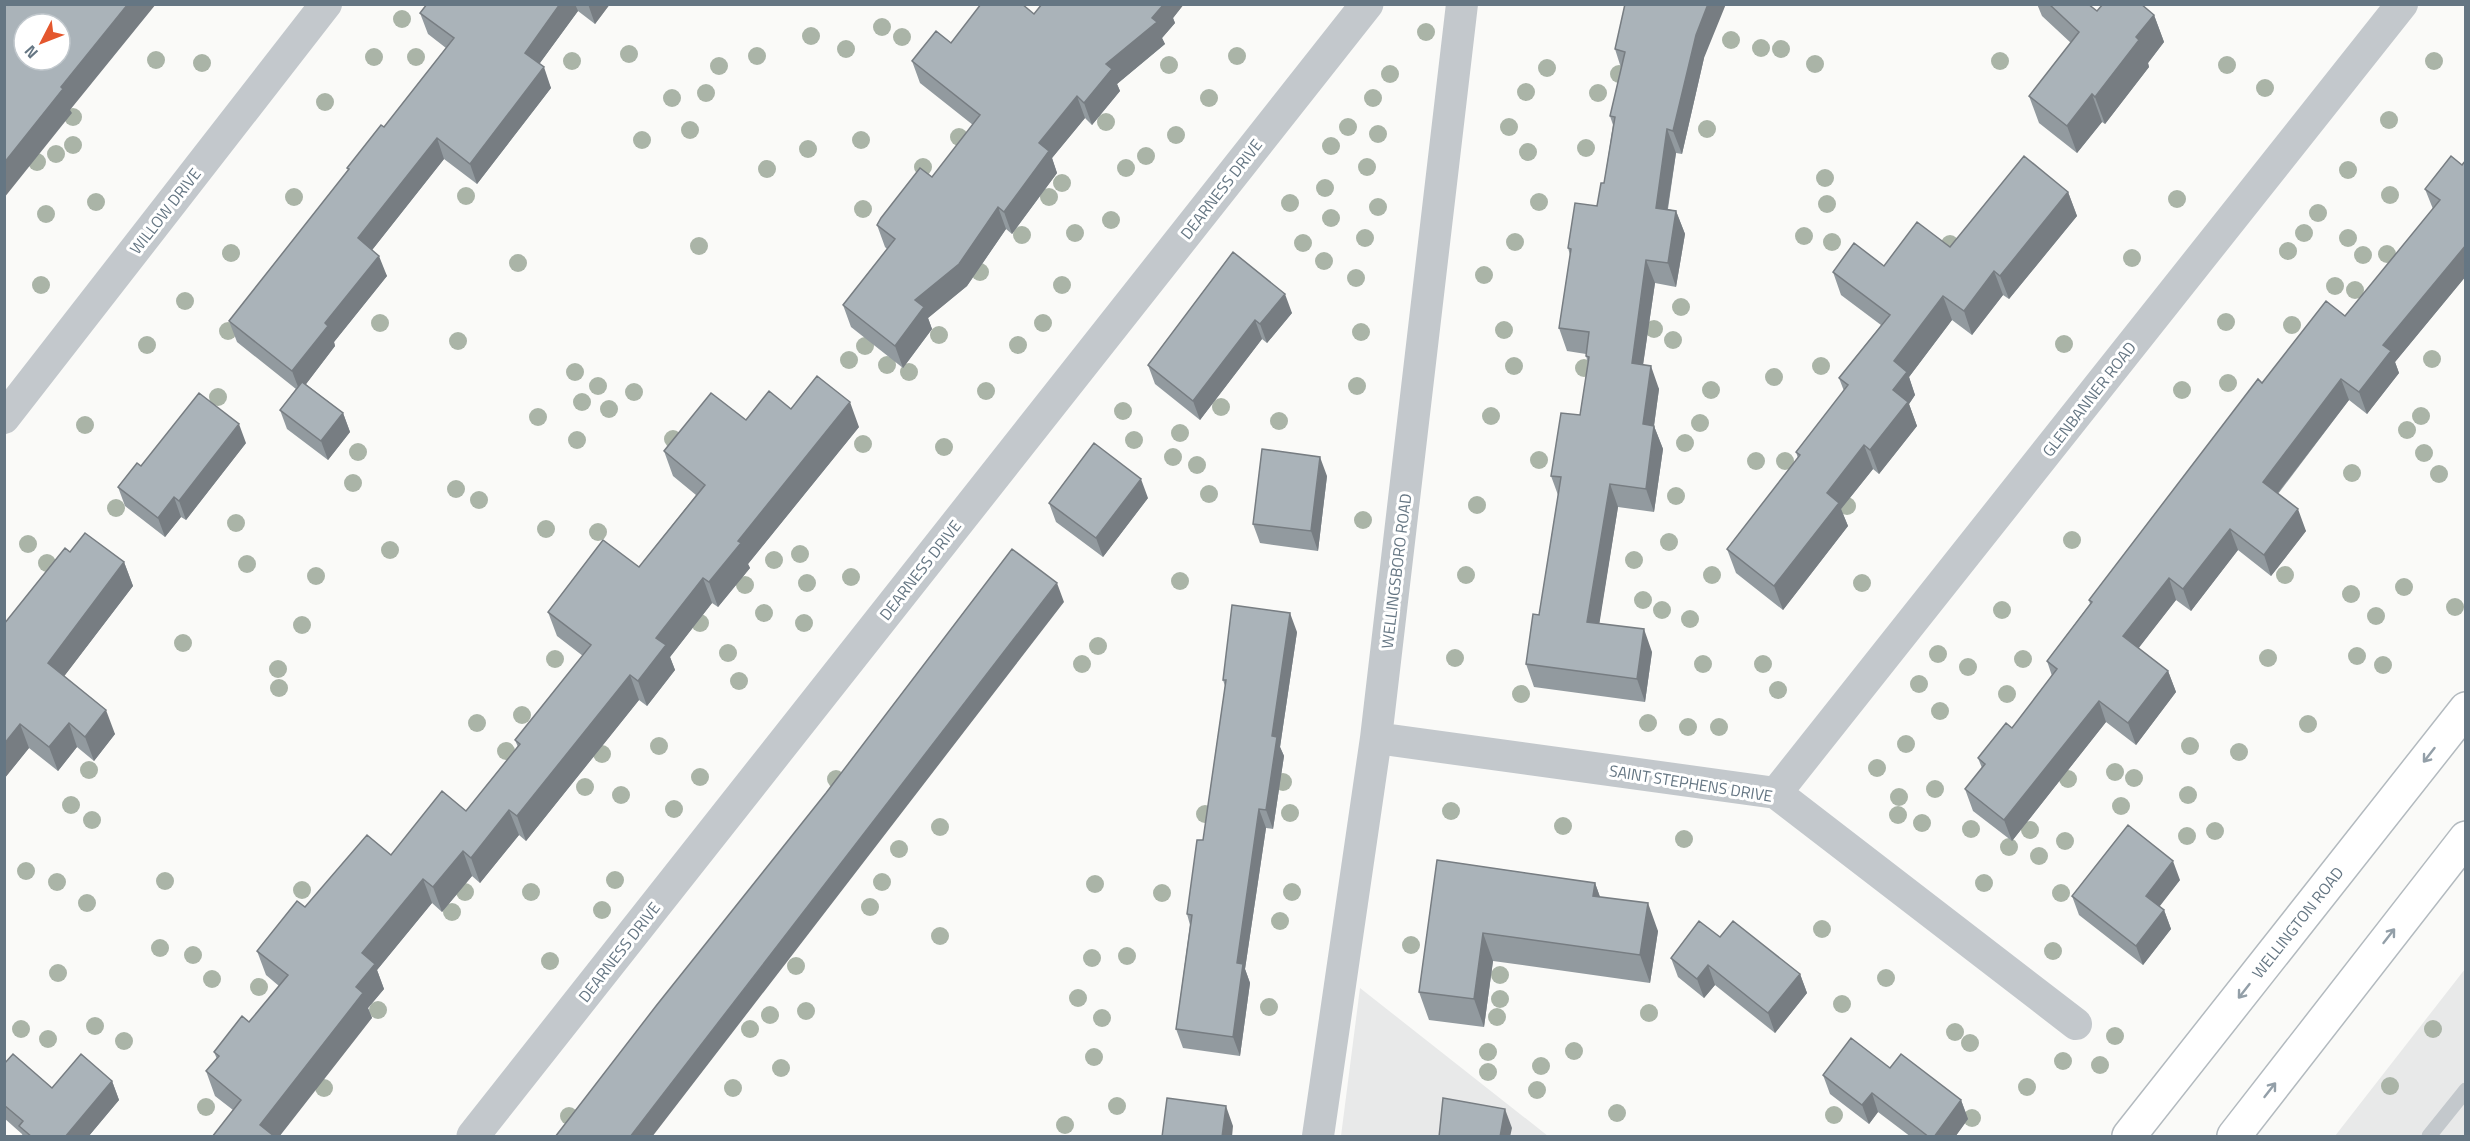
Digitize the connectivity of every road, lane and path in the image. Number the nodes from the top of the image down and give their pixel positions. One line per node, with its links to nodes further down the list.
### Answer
1 (326, 4): 5 (street, WILLOW DRIVE)
2 (1367, 4): 12 (street, DEARNESS DRIVE)
3 (1462, 4): 7 (street, WELLINGSBORO ROAD)
4 (2402, 4): 8 (street, GLENBANNER ROAD)
5 (4, 418)
6 (2466, 709): 14 (main road, WELLINGTON ROAD, one-way to 14)
7 (1376, 738): 8 (street, SAINT STEPHENS DRIVE); 13 (street, WELLINGSBORO ROAD)
8 (1776, 793): 10 (street, SAINT STEPHENS DRIVE)
9 (2466, 838): 15 (main road, one-way to 9)
10 (2076, 1024)
11 (2466, 1090): 16 (lane)
12 (473, 1137)
13 (1318, 1137)
14 (2129, 1137)
15 (2234, 1137)
16 (2429, 1137)

